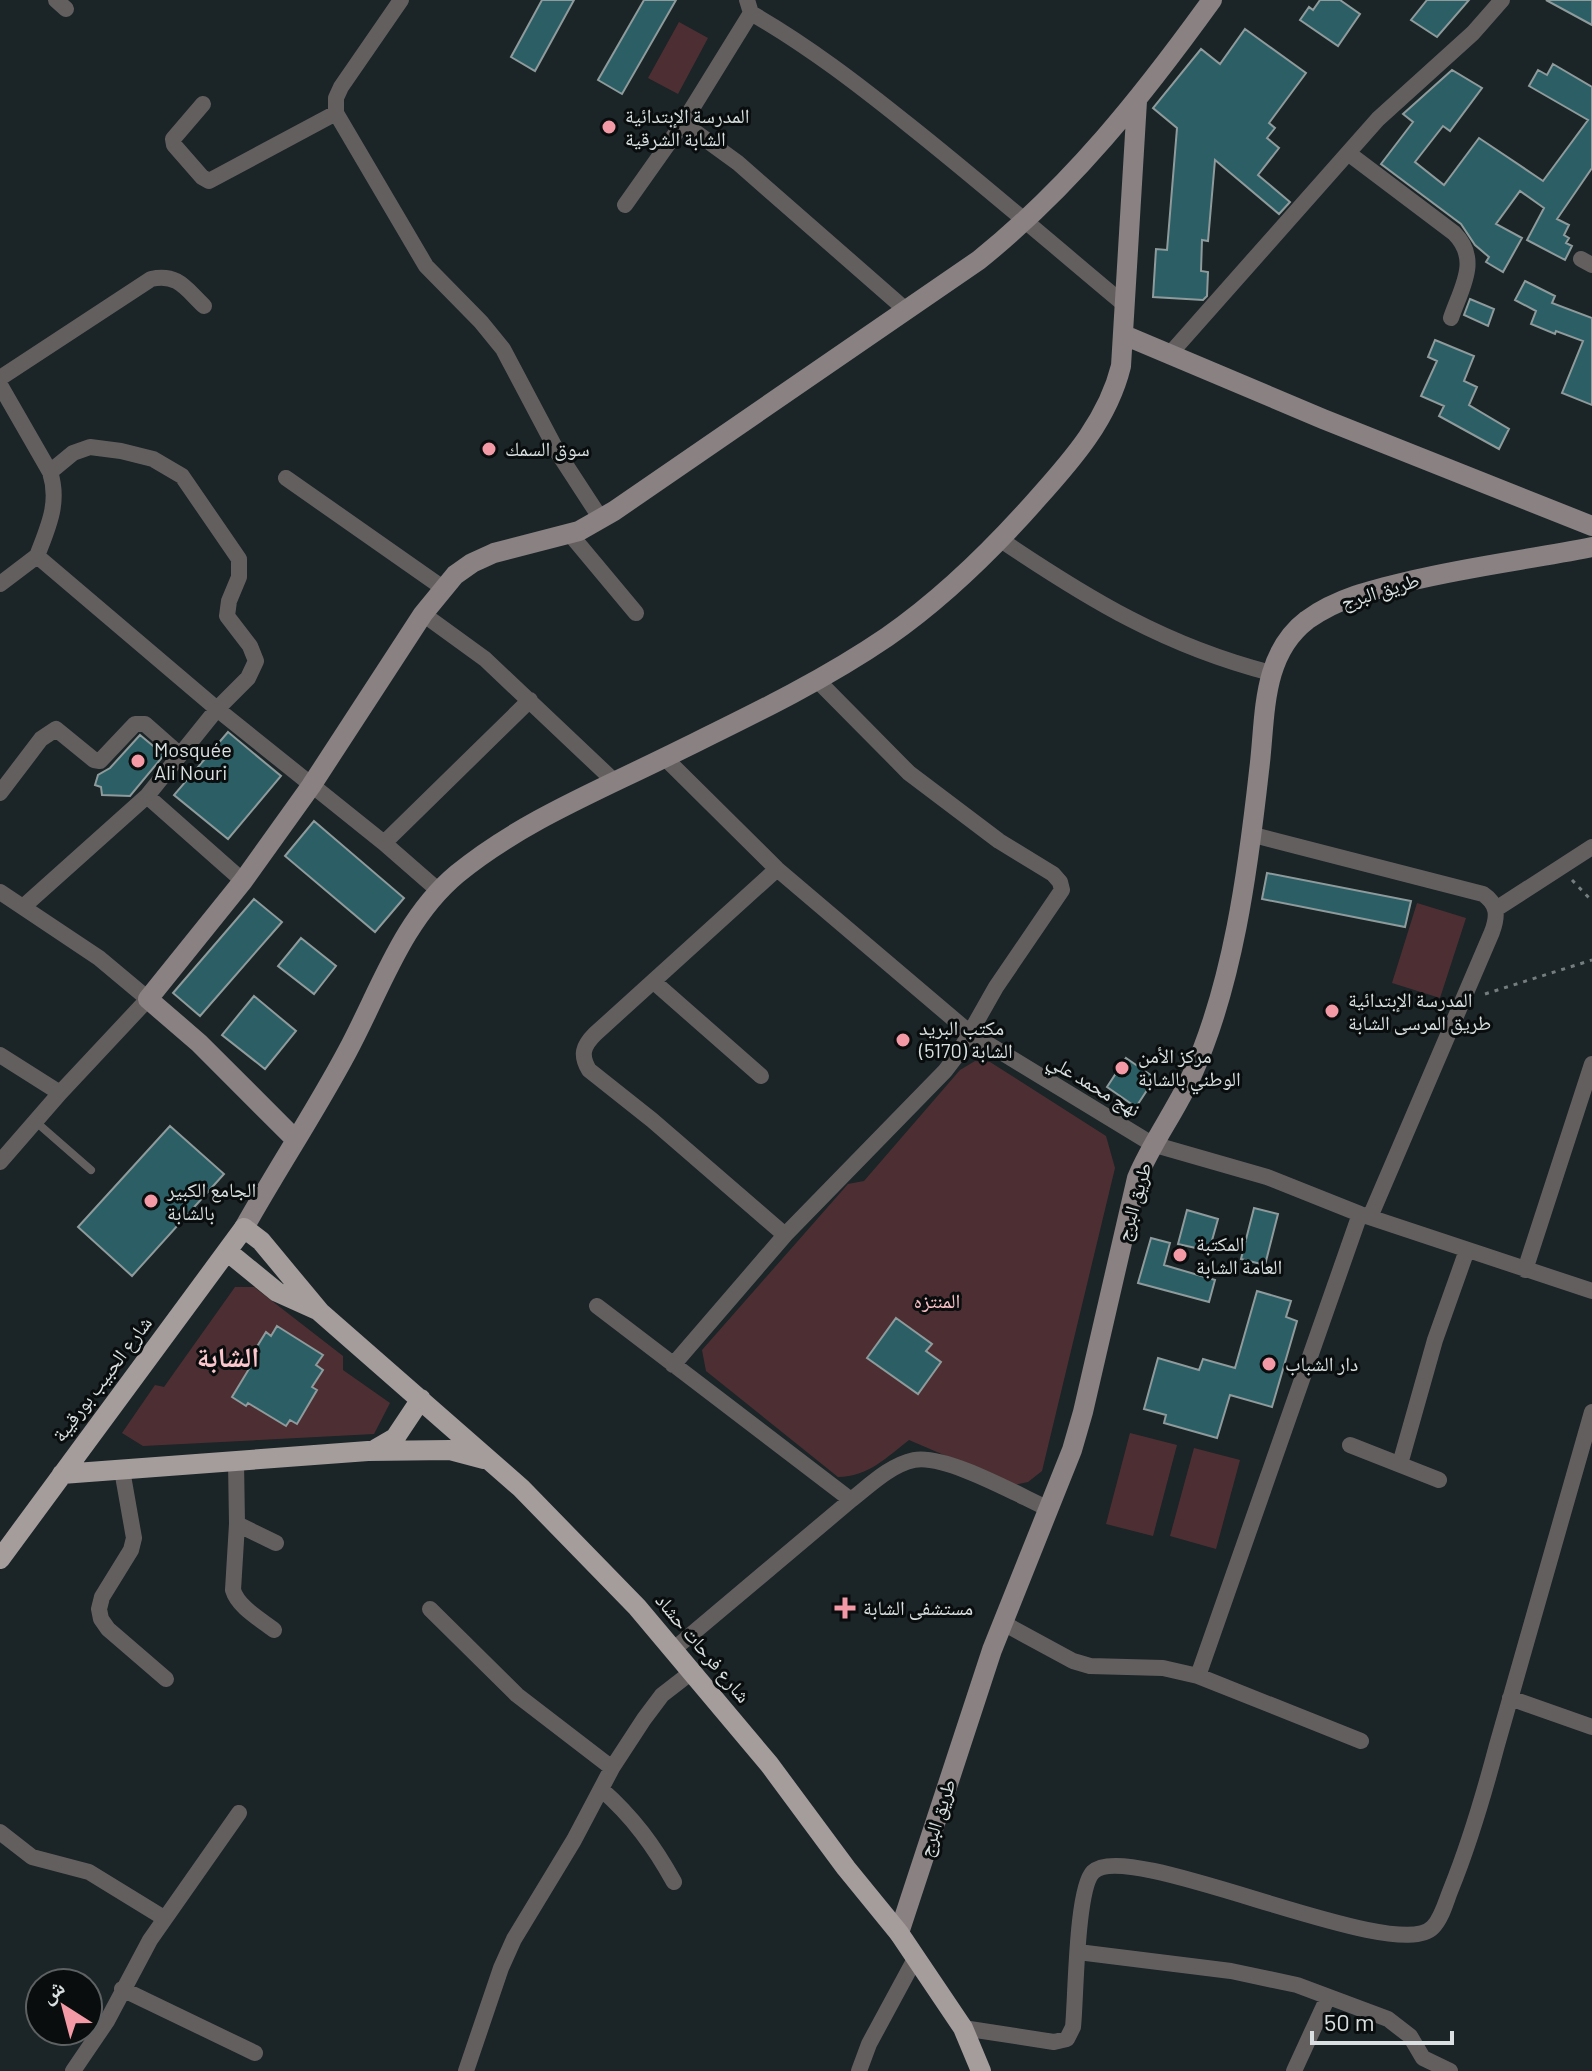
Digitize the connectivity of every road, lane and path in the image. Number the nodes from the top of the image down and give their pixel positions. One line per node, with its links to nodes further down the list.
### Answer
1 (401, 0): 7 (street)
2 (1212, 0): 5 (street)
3 (1502, 0): 9 (street)
4 (749, 6): 8 (street); 11 (street)
5 (1137, 101): 11 (street); 12 (street)
6 (203, 104): 7 (street)
7 (336, 113): 22 (street)
8 (683, 123): 10 (street); 14 (street)
9 (1348, 153): 15 (street); 17 (street)
10 (625, 205)
11 (1026, 222): 12 (street); 14 (street)
12 (1125, 305): 16 (street)
13 (204, 306): 18 (street)
14 (907, 311): 22 (street)
15 (1451, 318)
16 (1124, 335): 17 (street); 25 (street)
17 (1169, 355): 23 (street)
18 (0, 378)
19 (0, 385): 20 (street)
20 (50, 472): 27 (street); 35 (street)
21 (286, 478): 29 (street)
22 (601, 519): 24 (street)
23 (1592, 526)
24 (570, 534): 29 (street); 30 (street)
25 (1001, 540): 32 (street); 33 (street)
26 (1592, 547): 32 (street, طريق البرج)
27 (37, 556): 28 (street); 35 (street)
28 (0, 584)
29 (443, 588): 31 (street)
30 (636, 613)
31 (423, 614): 34 (street); 39 (street)
32 (1271, 673): 42 (street, طريق البرج)
33 (818, 681): 37 (street); 57 (street)
34 (530, 700): 38 (street); 43 (street)
35 (217, 709): 36 (street); 39 (street)
36 (179, 754): 40 (street); 41 (street)
37 (665, 758): 38 (street); 46 (street, نهج محمد علي)
38 (614, 781): 48 (street)
39 (311, 786): 43 (street); 47 (street)
40 (0, 793)
41 (147, 796): 47 (street); 51 (street)
42 (1250, 834): 52 (street); 64 (street, طريق البرج)
43 (384, 843): 48 (street)
44 (1592, 847): 45 (street)
45 (1561, 868): 50 (path); 52 (street)
46 (777, 869): 54 (street); 57 (street, نهج محمد علي)
47 (243, 881): 55 (street)
48 (439, 891): 63 (street)
49 (0, 892): 51 (street)
50 (1592, 901)
51 (23, 907): 55 (street)
52 (1496, 909): 56 (street)
53 (1592, 960): 56 (path)
54 (654, 982): 60 (street); 69 (street)
55 (148, 999): 61 (street); 63 (street)
56 (1463, 1000): 67 (street)
57 (970, 1033): 64 (street, نهج محمد علي); 69 (street)
58 (0, 1055): 61 (street)
59 (1592, 1064): 72 (street)
60 (761, 1076)
61 (60, 1093): 62 (street)
62 (36, 1122): 65 (street); 66 (lane)
63 (295, 1139): 68 (street)
64 (1152, 1144): 67 (street, نهج محمد علي); 89 (street, طريق البرج)
65 (0, 1162)
66 (91, 1170)
67 (1365, 1215): 70 (street, نهج محمد علي); 98 (street)
68 (244, 1228): 71 (main road, شارع الحبيب بورقيبة); 75 (main road, شارع فرحات حشاد)
69 (785, 1235): 76 (street)
70 (1467, 1250): 72 (street, نهج محمد علي); 84 (street)
71 (228, 1252): 75 (main road, شارع فرحات حشاد); 79 (main road, شارع الحبيب بورقيبة)
72 (1525, 1270): 73 (street, نهج محمد علي)
73 (1592, 1291)
74 (597, 1306): 76 (street)
75 (320, 1312): 77 (main road, شارع فرحات حشاد)
76 (673, 1365): 88 (street)
77 (421, 1399): 81 (main road); 83 (main road, شارع فرحات حشاد)
78 (1592, 1412): 100 (street)
79 (94, 1431): 85 (main road); 86 (main road, شارع الحبيب بورقيبة)
80 (1350, 1445): 84 (street)
81 (368, 1451): 82 (main road); 83 (main road)
82 (236, 1461): 85 (main road); 90 (street)
83 (489, 1462): 96 (main road, شارع فرحات حشاد)
84 (1400, 1464): 87 (street)
85 (119, 1470): 86 (main road); 99 (street)
86 (62, 1474): 92 (main road, شارع الحبيب بورقيبة)
87 (1439, 1480)
88 (851, 1500): 89 (street); 96 (street)
89 (1049, 1509): 94 (street, طريق البرج)
90 (237, 1524): 91 (street); 95 (street)
91 (276, 1543)
92 (0, 1559)
93 (430, 1609): 103 (street)
94 (1003, 1623): 98 (street); 109 (street, طريق البرج)
95 (274, 1630)
96 (674, 1649): 97 (main road, شارع فرحات حشاد)
97 (693, 1671): 103 (street); 109 (main road, شارع فرحات حشاد)
98 (1198, 1676): 102 (street)
99 (166, 1679)
100 (1510, 1698): 101 (street); 110 (street)
101 (1592, 1727)
102 (1361, 1741)
103 (612, 1768): 104 (street)
104 (601, 1789): 107 (street); 117 (street)
105 (239, 1813): 108 (street)
106 (0, 1832): 108 (street)
107 (674, 1882)
108 (164, 1918): 112 (street)
109 (899, 1933): 111 (main road, شارع فرحات حشاد)
110 (1078, 1952): 113 (street); 114 (street)
111 (916, 1957): 114 (main road, شارع فرحات حشاد); 118 (street)
112 (122, 1989): 115 (street); 116 (street)
113 (1328, 1997): 120 (street); 121 (street)
114 (963, 2028): 119 (main road, شارع فرحات حشاد)
115 (255, 2053)
116 (73, 2071)
117 (466, 2071)
118 (859, 2071)
119 (981, 2071)
120 (1294, 2071)
121 (1450, 2071)

